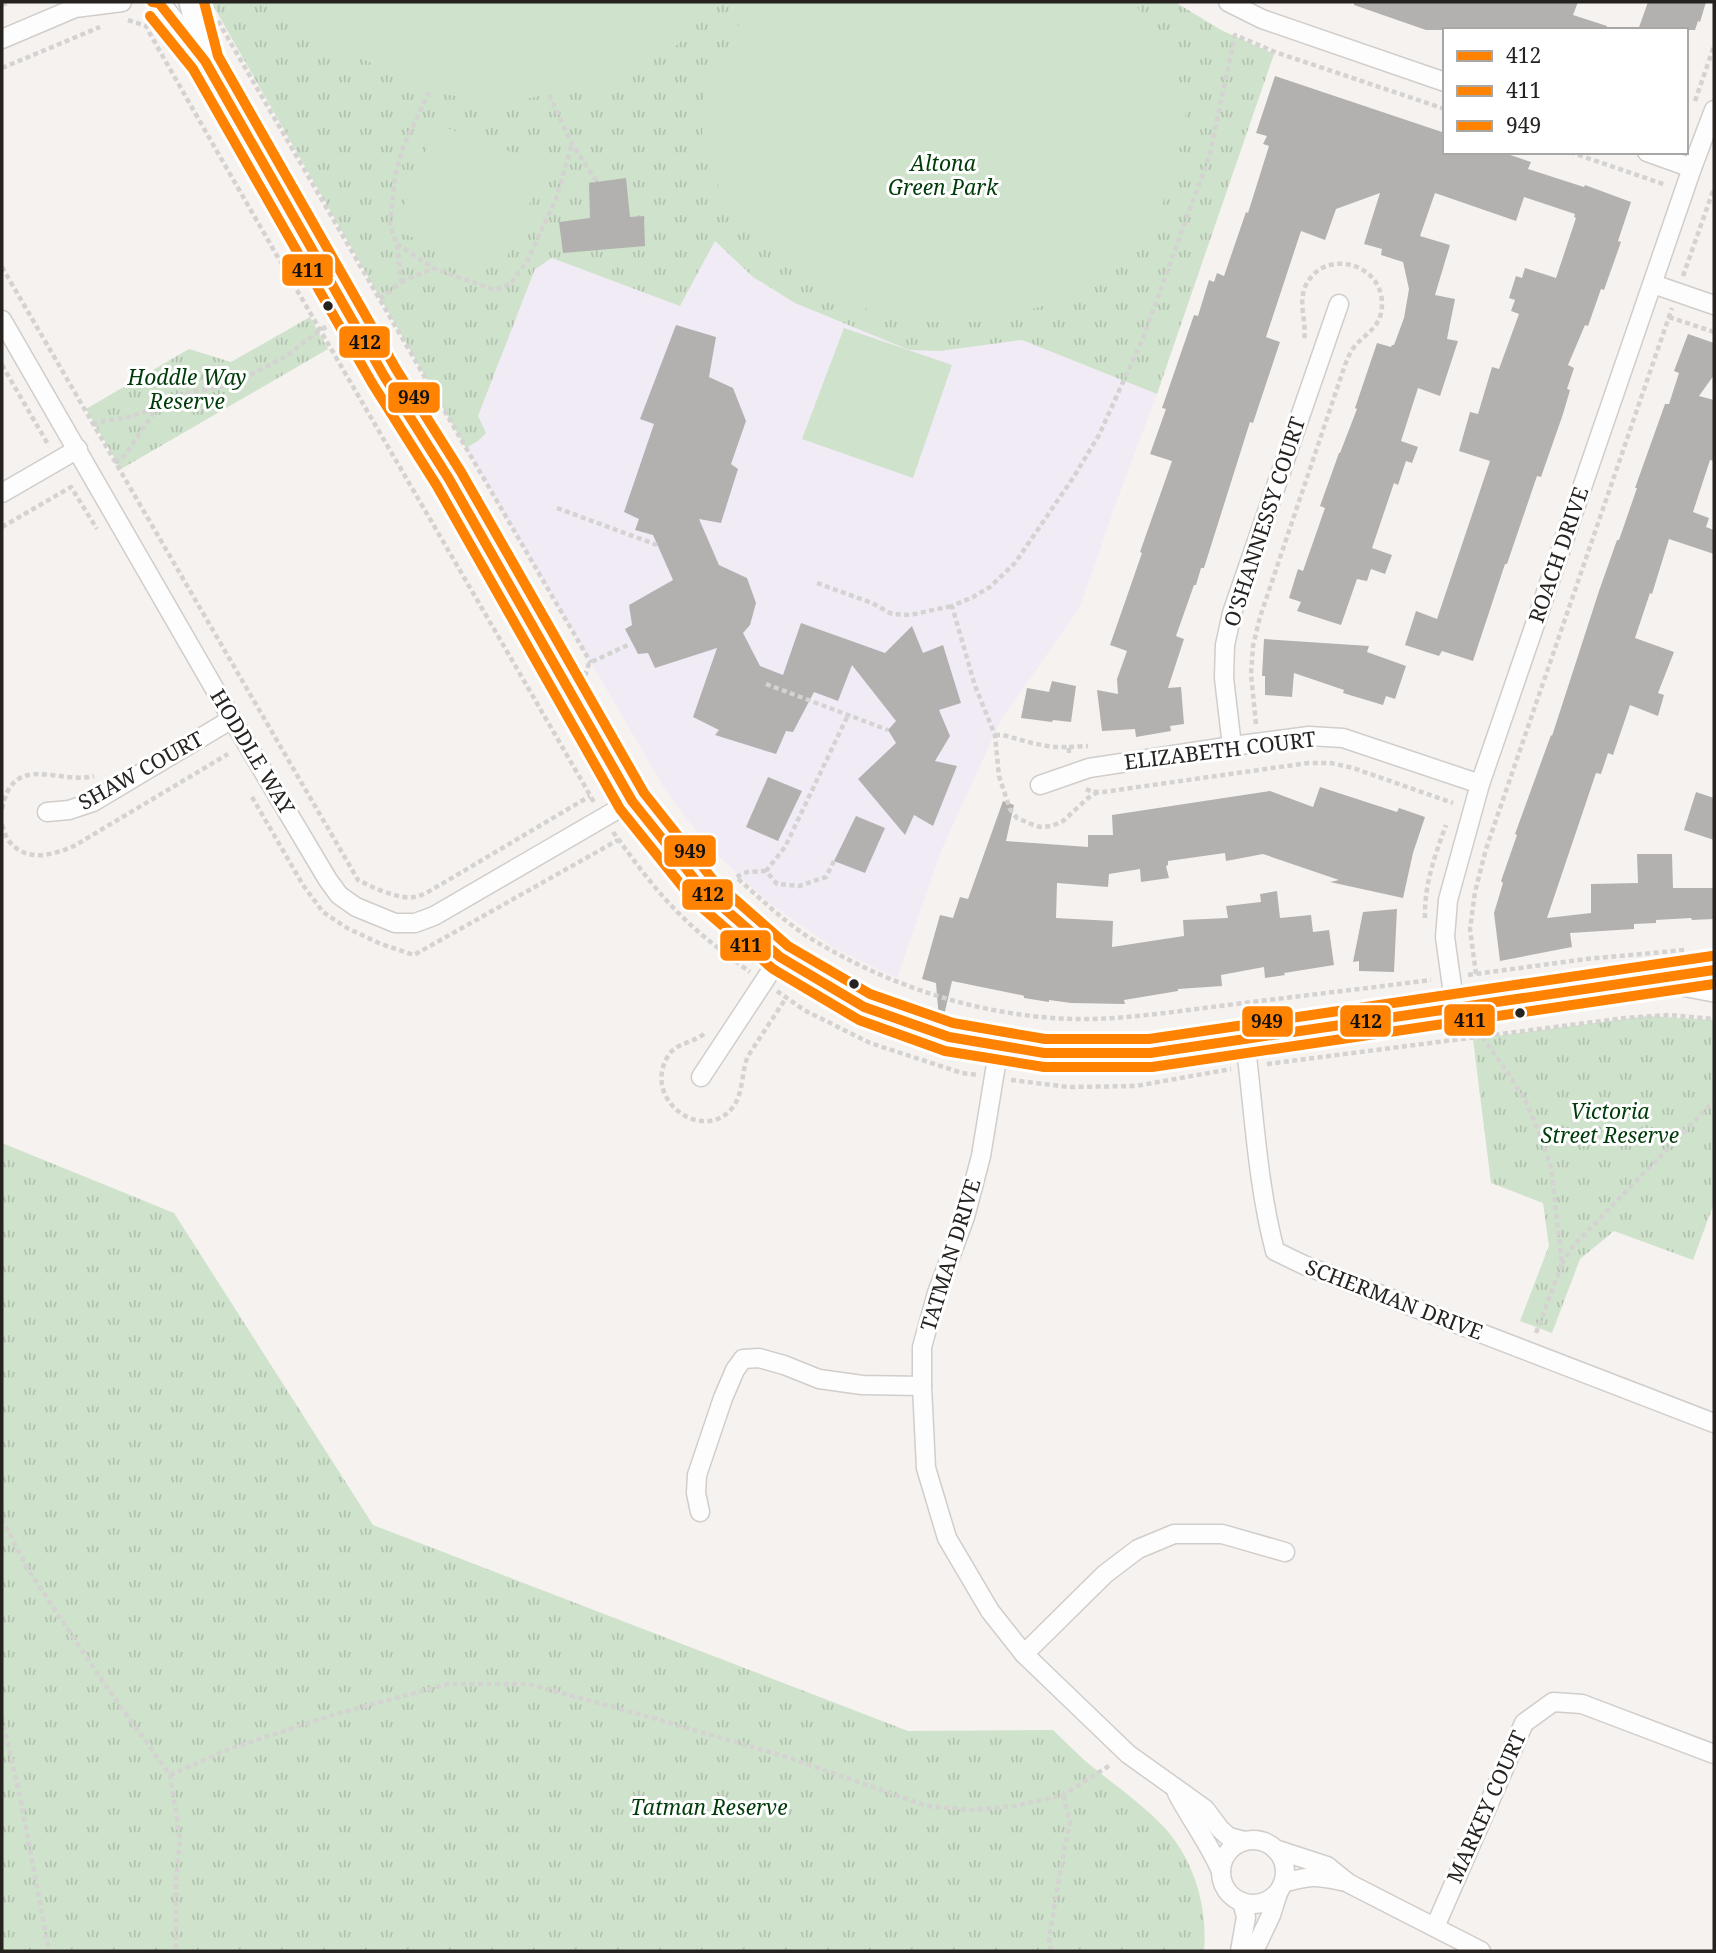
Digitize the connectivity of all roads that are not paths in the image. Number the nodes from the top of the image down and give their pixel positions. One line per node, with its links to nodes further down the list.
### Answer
1 (122, 2): 5 (street)
2 (159, 2): 7 (street)
3 (190, 2): 7 (street)
4 (1228, 2): 8 (street)
5 (79, 5): 6 (street)
6 (2, 39)
7 (205, 61): 22 (street)
8 (1443, 81)
9 (1714, 110): 11 (street, ROACH DRIVE)
10 (1653, 154): 11 (street)
11 (1692, 168): 12 (street, ROACH DRIVE)
12 (1653, 284): 14 (street); 20 (street, ROACH DRIVE)
13 (1339, 304): 19 (street, O'SHANNESSY COURT)
14 (1714, 305)
15 (2, 320): 16 (street, HODDLE WAY)
16 (78, 449): 17 (street); 18 (street, HODDLE WAY)
17 (2, 493)
18 (232, 719): 22 (street, HODDLE WAY); 23 (street, SHAW COURT)
19 (1232, 746): 20 (street, ELIZABETH COURT); 21 (street, ELIZABETH COURT)
20 (1480, 784): 28 (street, ROACH DRIVE)
21 (1040, 785)
22 (632, 801): 24 (street)
23 (47, 812)
24 (780, 957): 30 (street); 31 (street)
25 (1714, 970): 26 (street)
26 (1646, 979): 27 (street); 28 (street)
27 (1714, 991)
28 (1455, 1008): 29 (street)
29 (1245, 1040): 30 (street); 33 (street, SCHERMAN DRIVE)
30 (999, 1046): 32 (street, TATMAN DRIVE)
31 (701, 1077)
32 (922, 1386): 34 (street); 36 (street, TATMAN DRIVE)
33 (1714, 1423)
34 (700, 1512)
35 (1285, 1552): 36 (street)
36 (1024, 1654): 38 (street, TATMAN DRIVE)
37 (1714, 1754): 45 (street, MARKEY COURT)
38 (1176, 1790): 39 (street, TATMAN DRIVE); 41 (street, TATMAN DRIVE)
39 (1244, 1841): 40 (street); 41 (street)
40 (1275, 1849): 42 (street); 43 (street)
41 (1221, 1871): 44 (street)
42 (1348, 1883): 43 (street); 45 (street)
43 (1280, 1888): 44 (street); 47 (street)
44 (1242, 1902): 46 (street)
45 (1435, 1927): 48 (street)
46 (1240, 1951)
47 (1254, 1951)
48 (1481, 1951)

